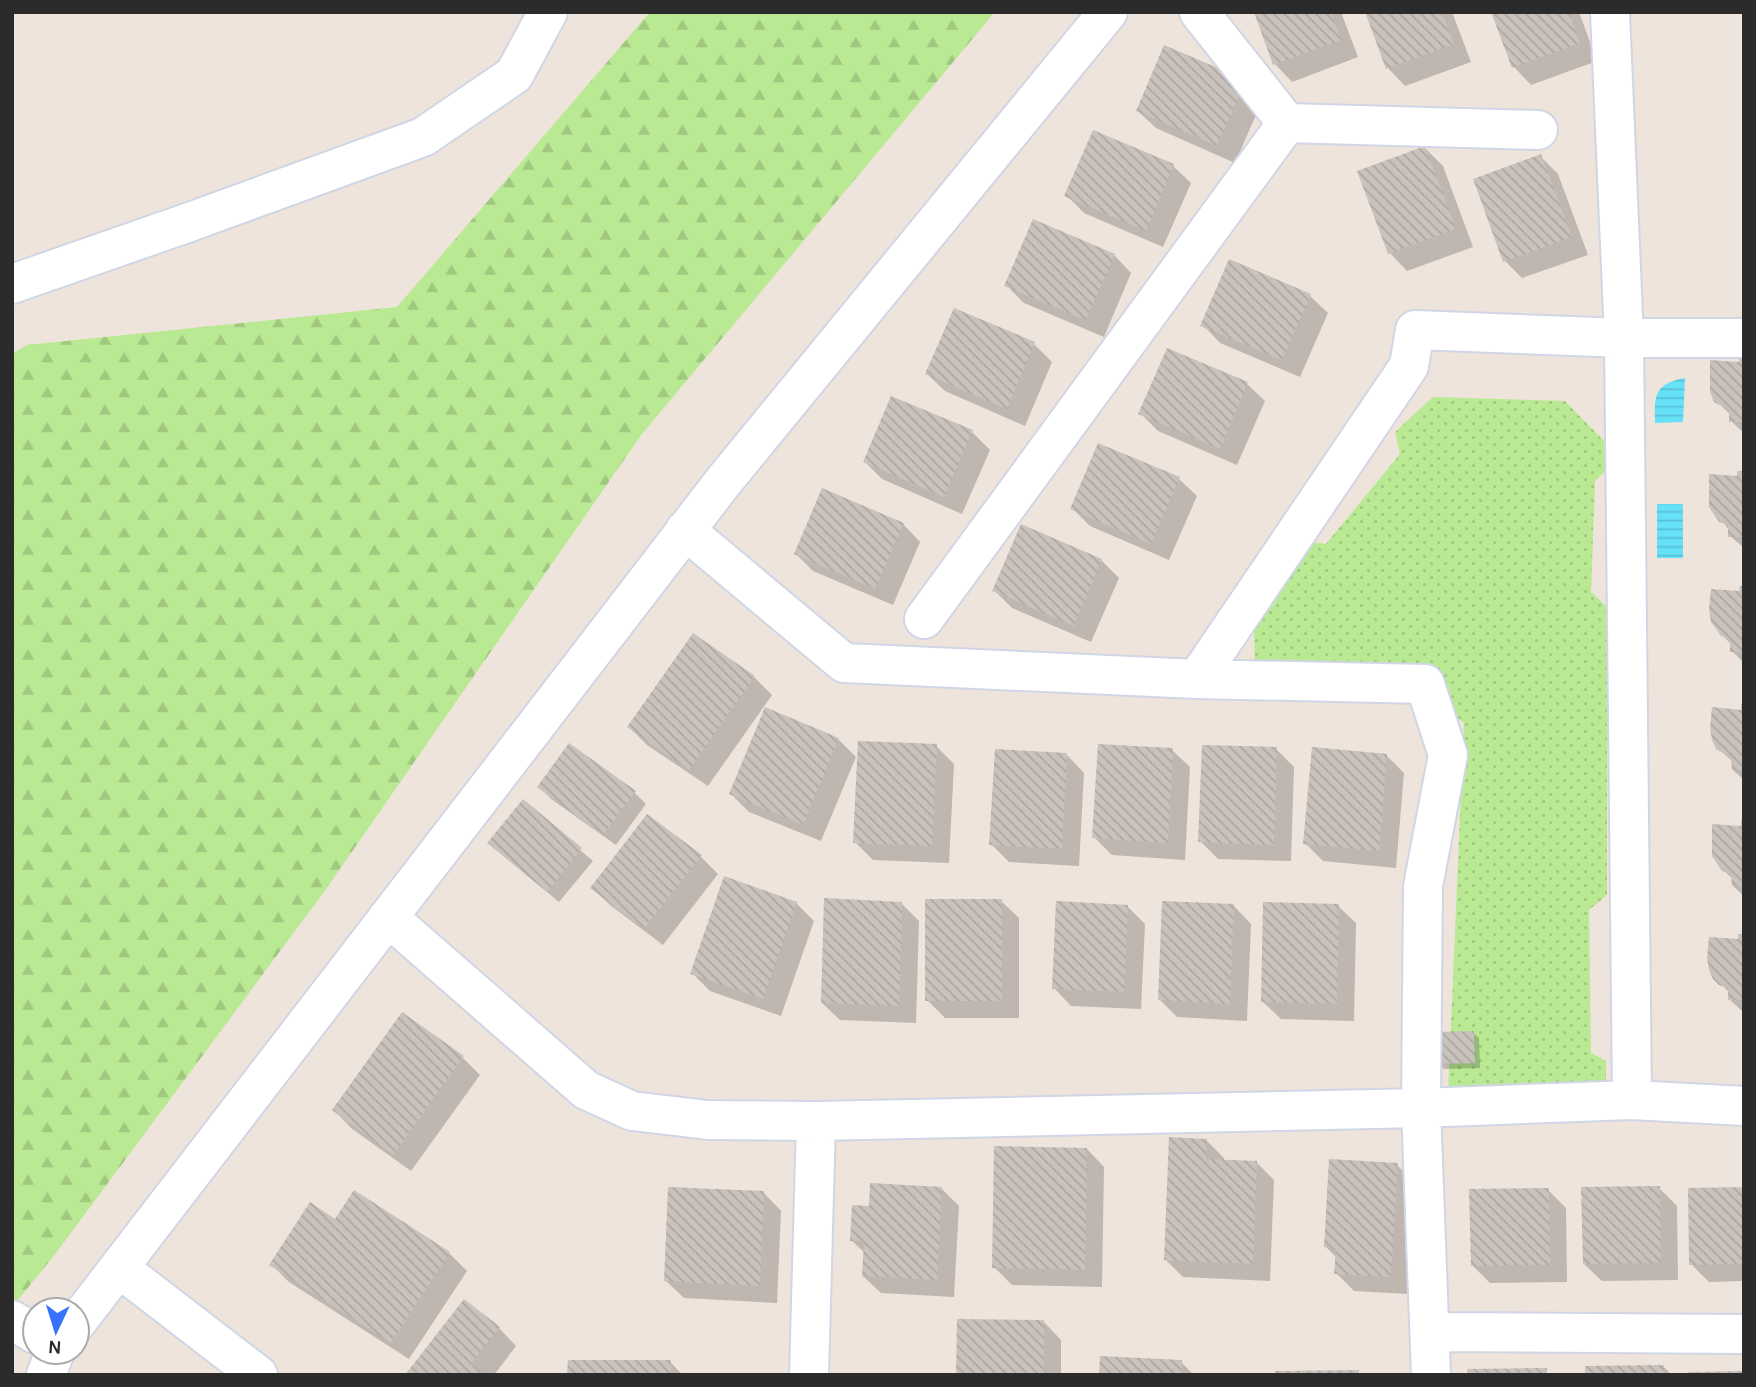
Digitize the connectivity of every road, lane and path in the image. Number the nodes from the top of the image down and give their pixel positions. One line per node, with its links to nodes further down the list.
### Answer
1 (548, 12): 7 (street)
2 (1108, 12): 10 (street)
3 (1199, 12): 5 (street)
4 (1609, 12): 8 (street)
5 (1287, 123): 6 (street); 11 (street)
6 (1538, 130)
7 (12, 284)
8 (1624, 338): 9 (street); 12 (street); 14 (street)
9 (1744, 338)
10 (685, 530): 12 (street); 13 (street)
11 (924, 619)
12 (1197, 679): 16 (street)
13 (388, 917): 17 (street); 18 (street)
14 (1632, 1100): 15 (street); 16 (street)
15 (1744, 1106)
16 (1421, 1108): 17 (street); 20 (street)
17 (816, 1121): 23 (street)
18 (119, 1268): 19 (street); 22 (street)
19 (91, 1304)
20 (1431, 1332): 21 (street); 24 (street)
21 (1744, 1334)
22 (258, 1375)
23 (809, 1375)
24 (1431, 1375)

